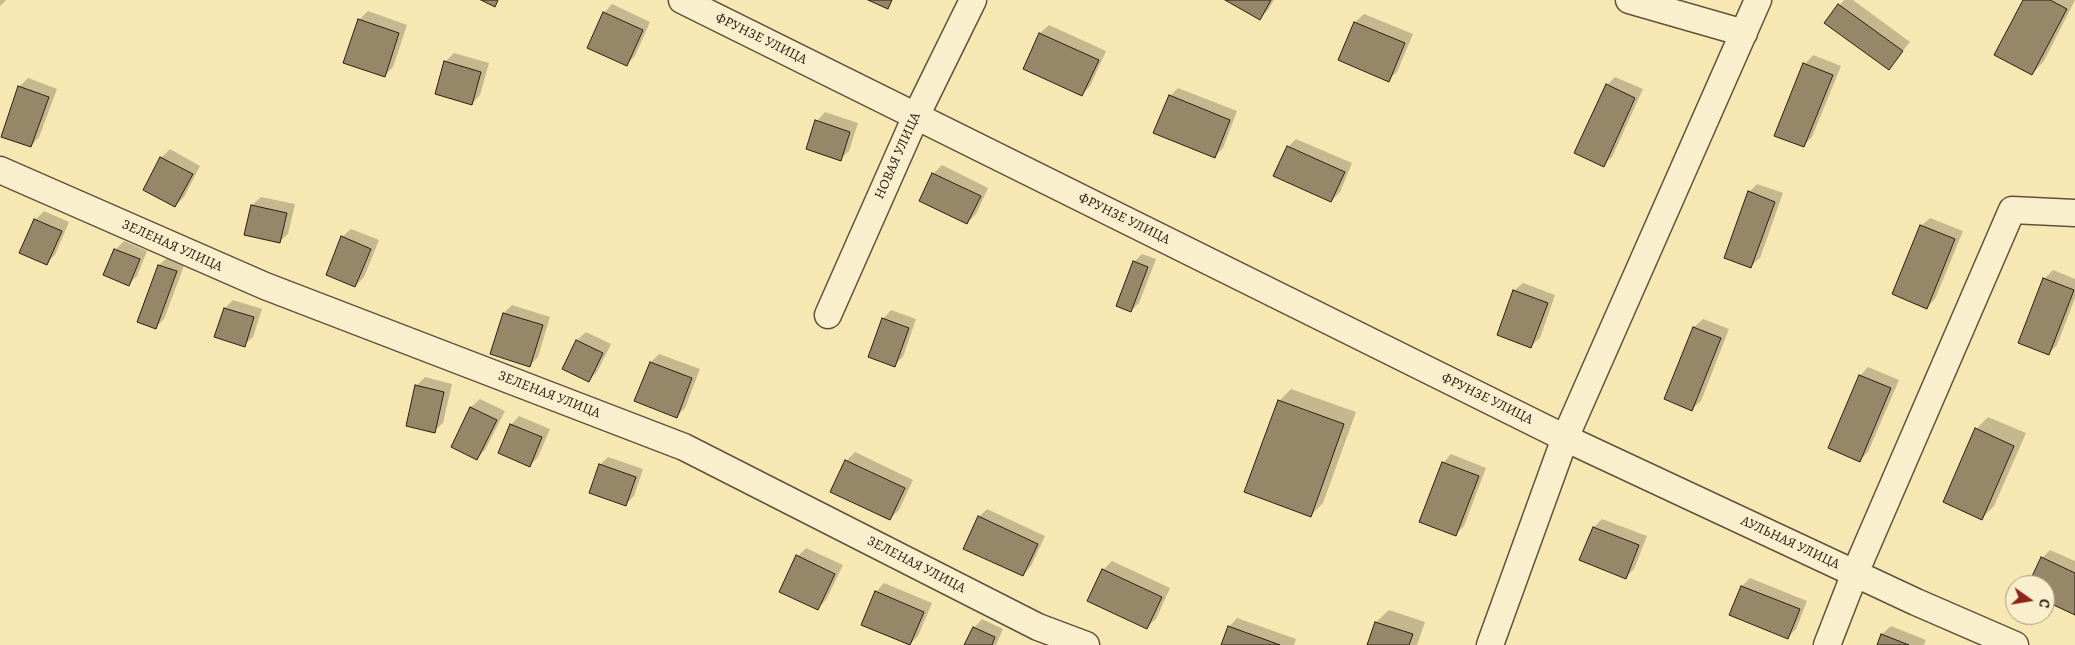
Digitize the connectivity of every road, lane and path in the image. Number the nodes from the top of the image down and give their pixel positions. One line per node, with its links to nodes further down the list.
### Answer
1 (682, 0): 6 (street, ФРУНЗЕ УЛИЦА)
2 (973, 0): 6 (street, НОВАЯ УЛИЦА)
3 (1629, 0): 5 (street)
4 (1758, 0): 5 (street)
5 (1744, 32): 10 (street)
6 (916, 116): 9 (street, НОВАЯ УЛИЦА); 10 (street, ФРУНЗЕ УЛИЦА)
7 (0, 170): 12 (street, ЗЕЛЕНАЯ УЛИЦА)
8 (2075, 213): 11 (street)
9 (828, 315)
10 (1566, 438): 11 (street, АУЛЬНАЯ УЛИЦА); 13 (street)
11 (1855, 573): 14 (street); 15 (street, АУЛЬНАЯ УЛИЦА)
12 (1086, 645)
13 (1490, 645)
14 (1827, 645)
15 (2015, 645)

